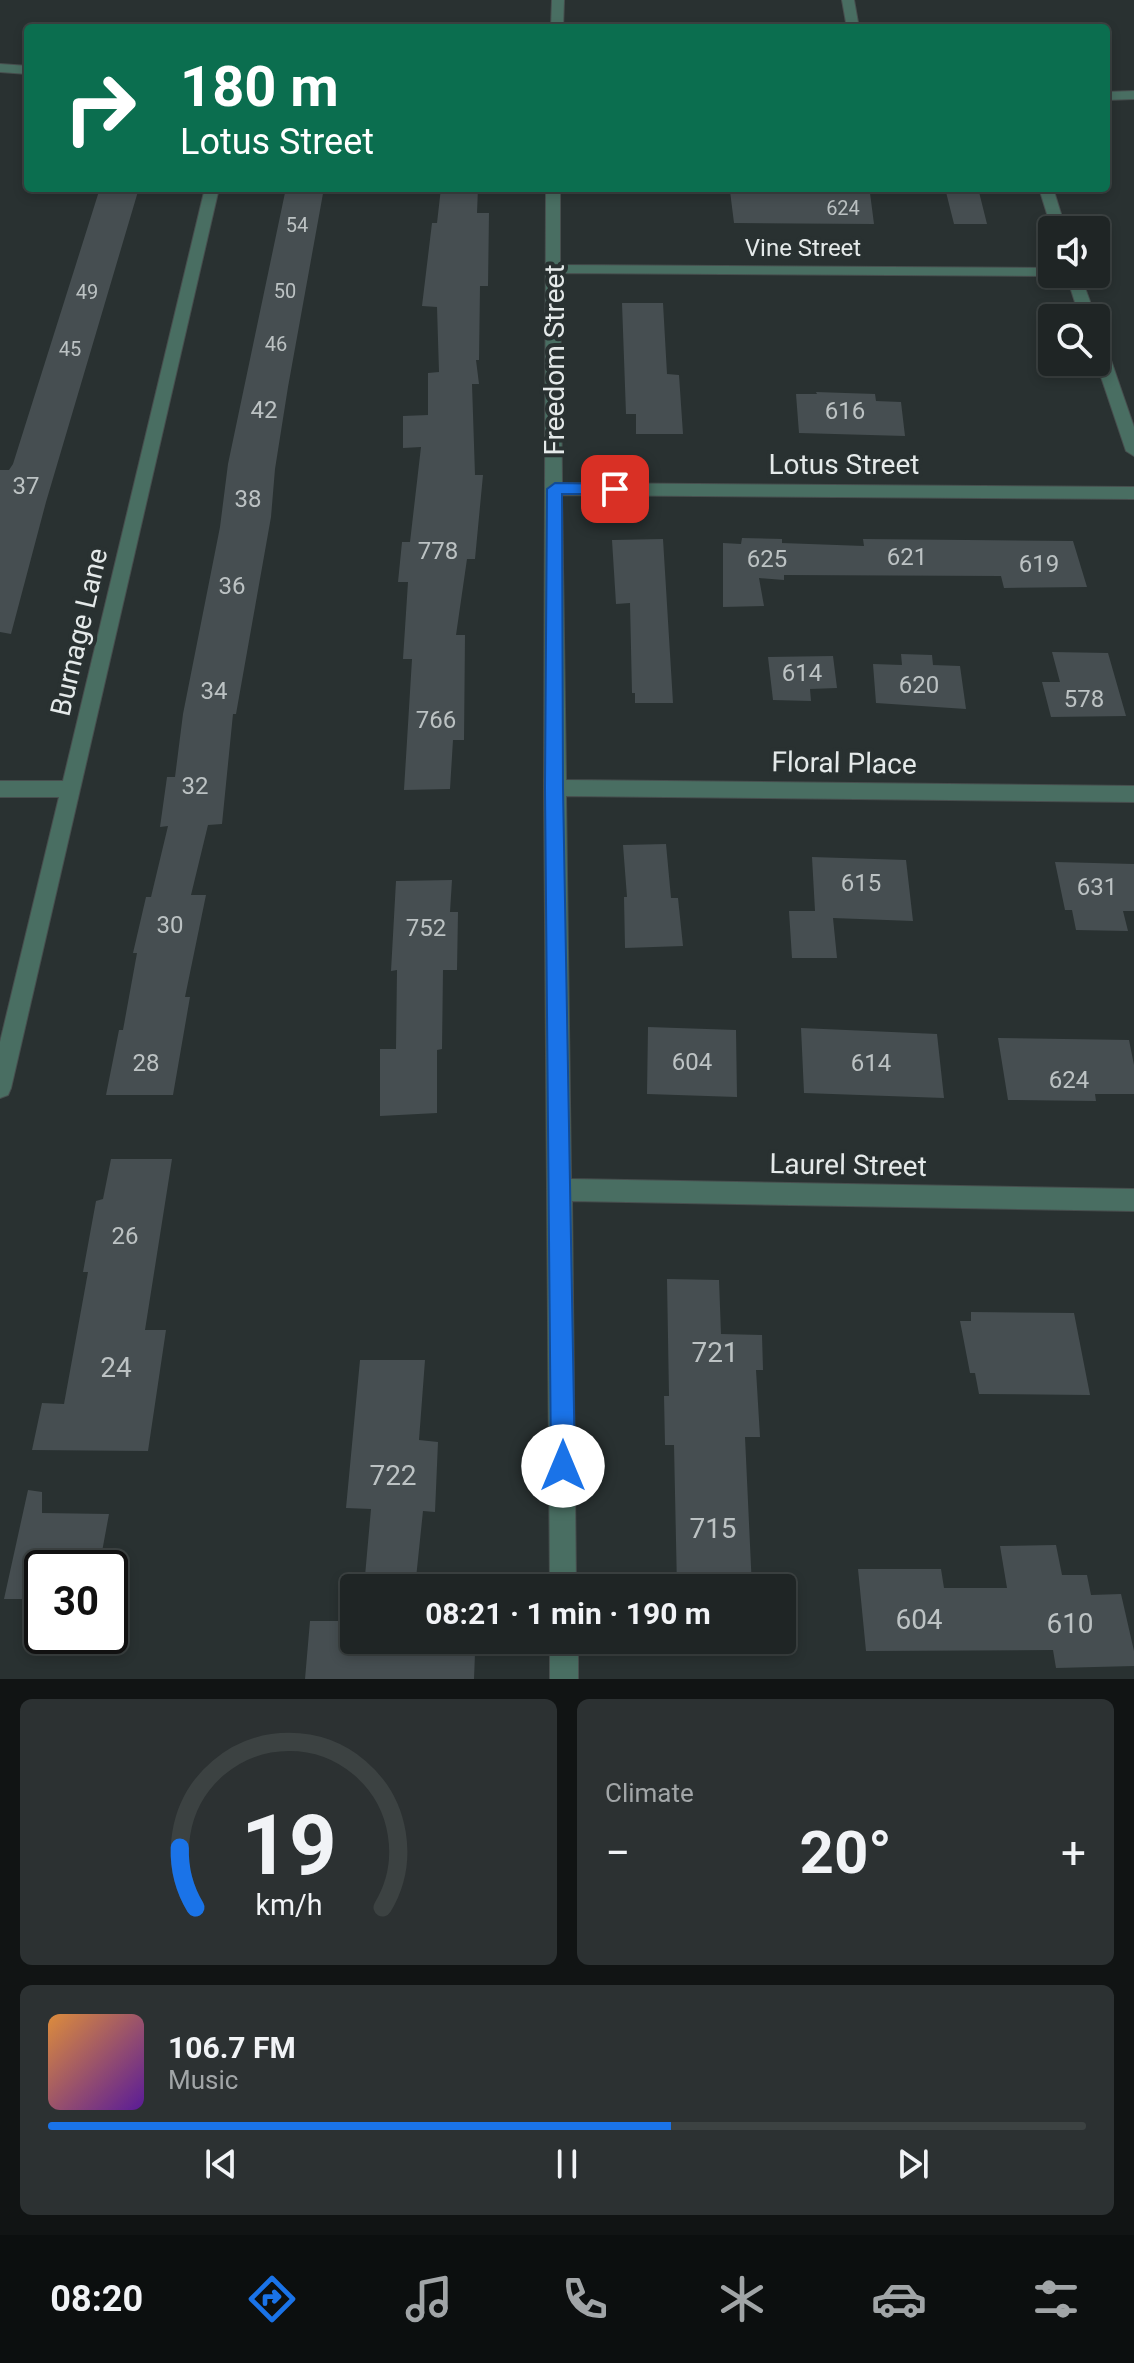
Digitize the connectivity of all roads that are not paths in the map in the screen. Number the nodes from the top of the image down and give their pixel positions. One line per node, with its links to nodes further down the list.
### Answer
1 (558, 0): 3 (street)
2 (848, 0): 4 (street)
3 (557, 24)
4 (852, 24)
5 (0, 68): 6 (street)
6 (24, 70)
7 (1134, 95): 8 (street)
8 (1110, 96)
9 (211, 192): 21 (street, Burnage Lane)
10 (553, 192): 13 (street, Freedom Street)
11 (1047, 192): 12 (street)
12 (1055, 216)
13 (553, 269): 14 (street, Vine Street); 17 (street, Freedom Street)
14 (1038, 272)
15 (1108, 376): 16 (street)
16 (1134, 451)
17 (555, 489): 18 (street, Lotus Street); 19 (street, Freedom Street)
18 (1134, 493)
19 (554, 788): 22 (street, Floral Place); 24 (street, Freedom Street)
20 (0, 789): 21 (street)
21 (71, 789): 23 (street, Burnage Lane)
22 (1134, 794)
23 (0, 1088)
24 (562, 1190): 25 (street, Laurel Street); 26 (street, Freedom Street)
25 (1134, 1200)
26 (563, 1574)
27 (564, 1654): 28 (street)
28 (564, 1679)

